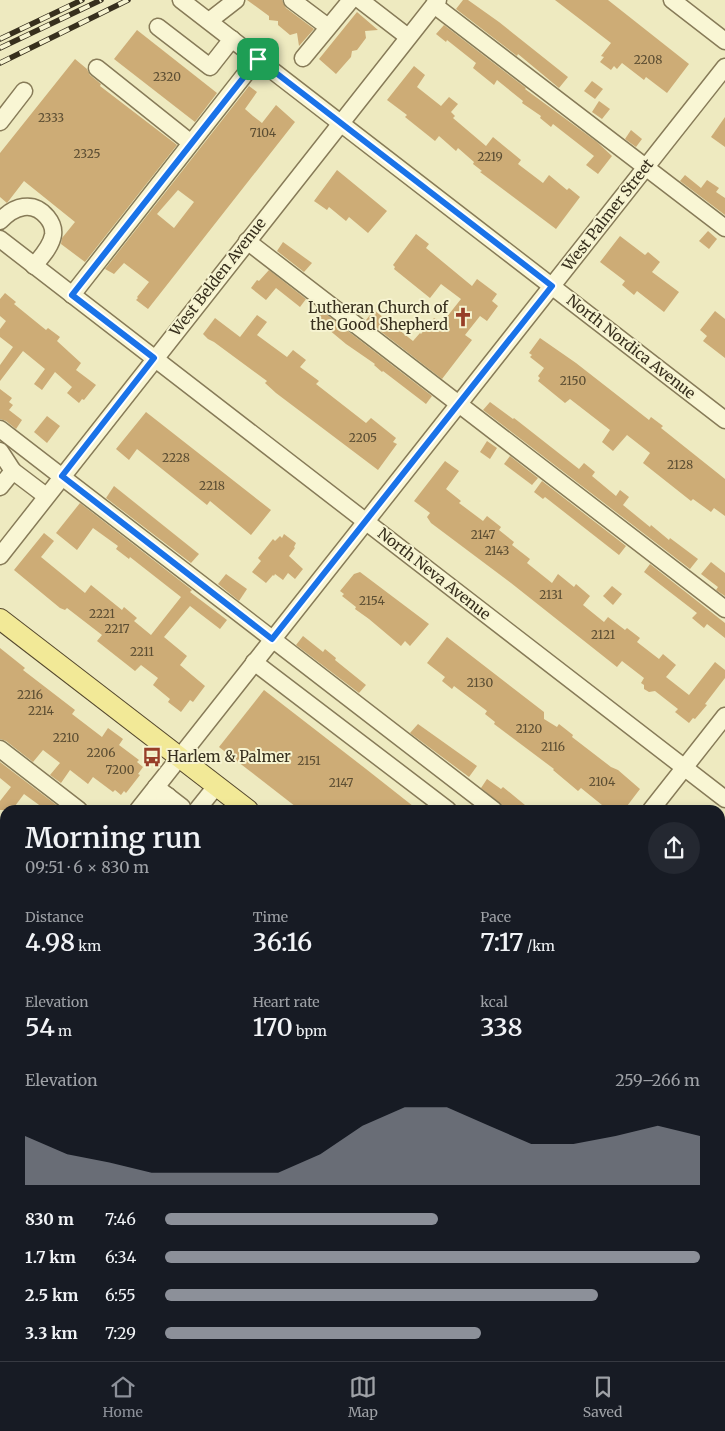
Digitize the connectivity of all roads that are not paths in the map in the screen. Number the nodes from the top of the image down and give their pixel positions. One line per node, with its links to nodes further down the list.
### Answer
1 (181, 0): 8 (street, North Nordica Avenue)
2 (236, 0): 8 (street)
3 (292, 0): 10 (street)
4 (351, 0): 10 (street)
5 (360, 0): 11 (street)
6 (672, 0): 13 (street)
7 (436, 2): 11 (street, West Belden Avenue); 22 (street)
8 (209, 22): 12 (street, North Nordica Avenue)
9 (158, 27): 12 (street)
10 (328, 27): 14 (street)
11 (408, 37): 20 (street, West Belden Avenue)
12 (232, 39): 15 (street, North Nordica Avenue)
13 (725, 41)
14 (303, 58)
15 (258, 59): 20 (street, North Nordica Avenue); 21 (street)
16 (725, 67): 22 (street, West Palmer Street)
17 (97, 68): 21 (street)
18 (24, 91): 19 (street)
19 (0, 122)
20 (341, 123): 26 (street, West Belden Avenue); 28 (street, North Nordica Avenue)
21 (191, 143): 29 (street)
22 (645, 167): 24 (street); 28 (street, West Palmer Street)
23 (0, 220): 27 (street)
24 (725, 228)
25 (0, 239): 27 (street, North Neva Avenue)
26 (247, 241): 30 (street, West Belden Avenue); 31 (street)
27 (34, 266): 29 (street, North Neva Avenue)
28 (552, 286): 31 (street, West Palmer Street); 32 (street, North Nordica Avenue)
29 (72, 295): 30 (street, North Neva Avenue)
30 (154, 358): 36 (street, West Belden Avenue); 39 (street, North Neva Avenue)
31 (458, 404): 39 (street, West Palmer Street); 41 (street)
32 (725, 420)
33 (0, 428): 36 (street)
34 (0, 451): 35 (street)
35 (13, 471): 37 (street); 38 (street)
36 (62, 476): 38 (street, West Belden Avenue); 43 (street)
37 (0, 488)
38 (46, 496): 40 (street, West Belden Avenue)
39 (366, 521): 43 (street, West Palmer Street); 48 (street, North Neva Avenue)
40 (0, 556)
41 (725, 609)
42 (0, 619): 47 (main road)
43 (272, 639): 44 (street, West Palmer Street); 59 (street)
44 (254, 662): 47 (street, West Palmer Street); 58 (street)
45 (725, 716): 48 (street)
46 (0, 749): 52 (street)
47 (179, 757): 49 (main road); 50 (street, West Palmer Street)
48 (684, 767): 51 (street, North Neva Avenue); 60 (street)
49 (216, 786): 56 (street); 57 (main road)
50 (162, 792): 53 (street, West Palmer Street); 54 (street); 55 (street)
51 (725, 799)
52 (73, 805)
53 (145, 805)
54 (158, 805)
55 (187, 805)
56 (196, 805)
57 (239, 805)
58 (441, 805)
59 (488, 805)
60 (655, 805)

